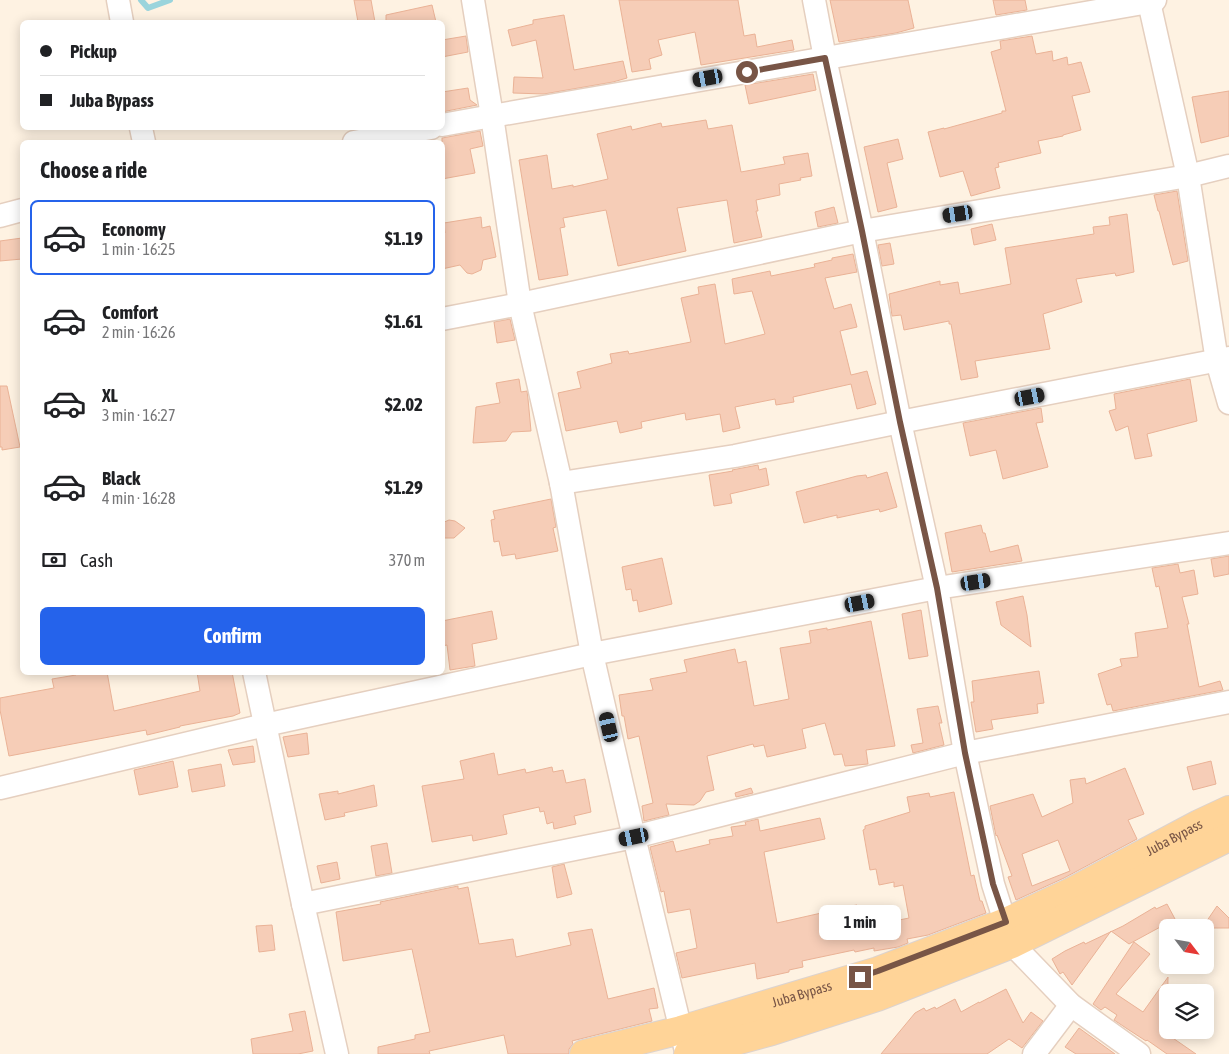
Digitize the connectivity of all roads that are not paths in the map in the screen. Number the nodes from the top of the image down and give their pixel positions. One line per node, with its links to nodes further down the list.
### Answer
1 (118, 0): 5 (street)
2 (473, 0): 7 (street)
3 (814, 0): 6 (street)
4 (1152, 1): 6 (street); 12 (street)
5 (122, 20)
6 (825, 58): 7 (street); 15 (street)
7 (492, 116): 8 (street); 16 (street)
8 (445, 124)
9 (420, 130): 10 (street)
10 (365, 140)
11 (1229, 166): 12 (street)
12 (1188, 176): 15 (street); 18 (street)
13 (20, 211): 14 (street)
14 (0, 216)
15 (862, 231): 16 (street); 20 (street)
16 (520, 304): 17 (street); 21 (street)
17 (445, 318)
18 (1223, 360): 19 (street); 20 (street)
19 (1229, 403)
20 (900, 422): 21 (street); 23 (street)
21 (561, 483): 24 (street)
22 (1229, 543): 23 (street)
23 (937, 588): 24 (street); 28 (street)
24 (592, 654): 27 (street); 31 (street)
25 (255, 675): 27 (street)
26 (1229, 702): 28 (street)
27 (264, 725): 29 (street); 33 (street)
28 (965, 753): 31 (street); 34 (street)
29 (0, 788)
30 (1229, 810): 34 (main road, Juba Bypass)
31 (634, 837): 33 (street); 36 (street)
32 (1229, 837): 34 (main road, Juba Bypass)
33 (303, 904): 37 (street)
34 (1009, 933): 35 (street); 36 (main road, Juba Bypass)
35 (1071, 1005): 39 (street); 40 (street)
36 (685, 1046): 38 (main road, Juba Bypass)
37 (338, 1054)
38 (584, 1054)
39 (1034, 1054)
40 (1139, 1054)

